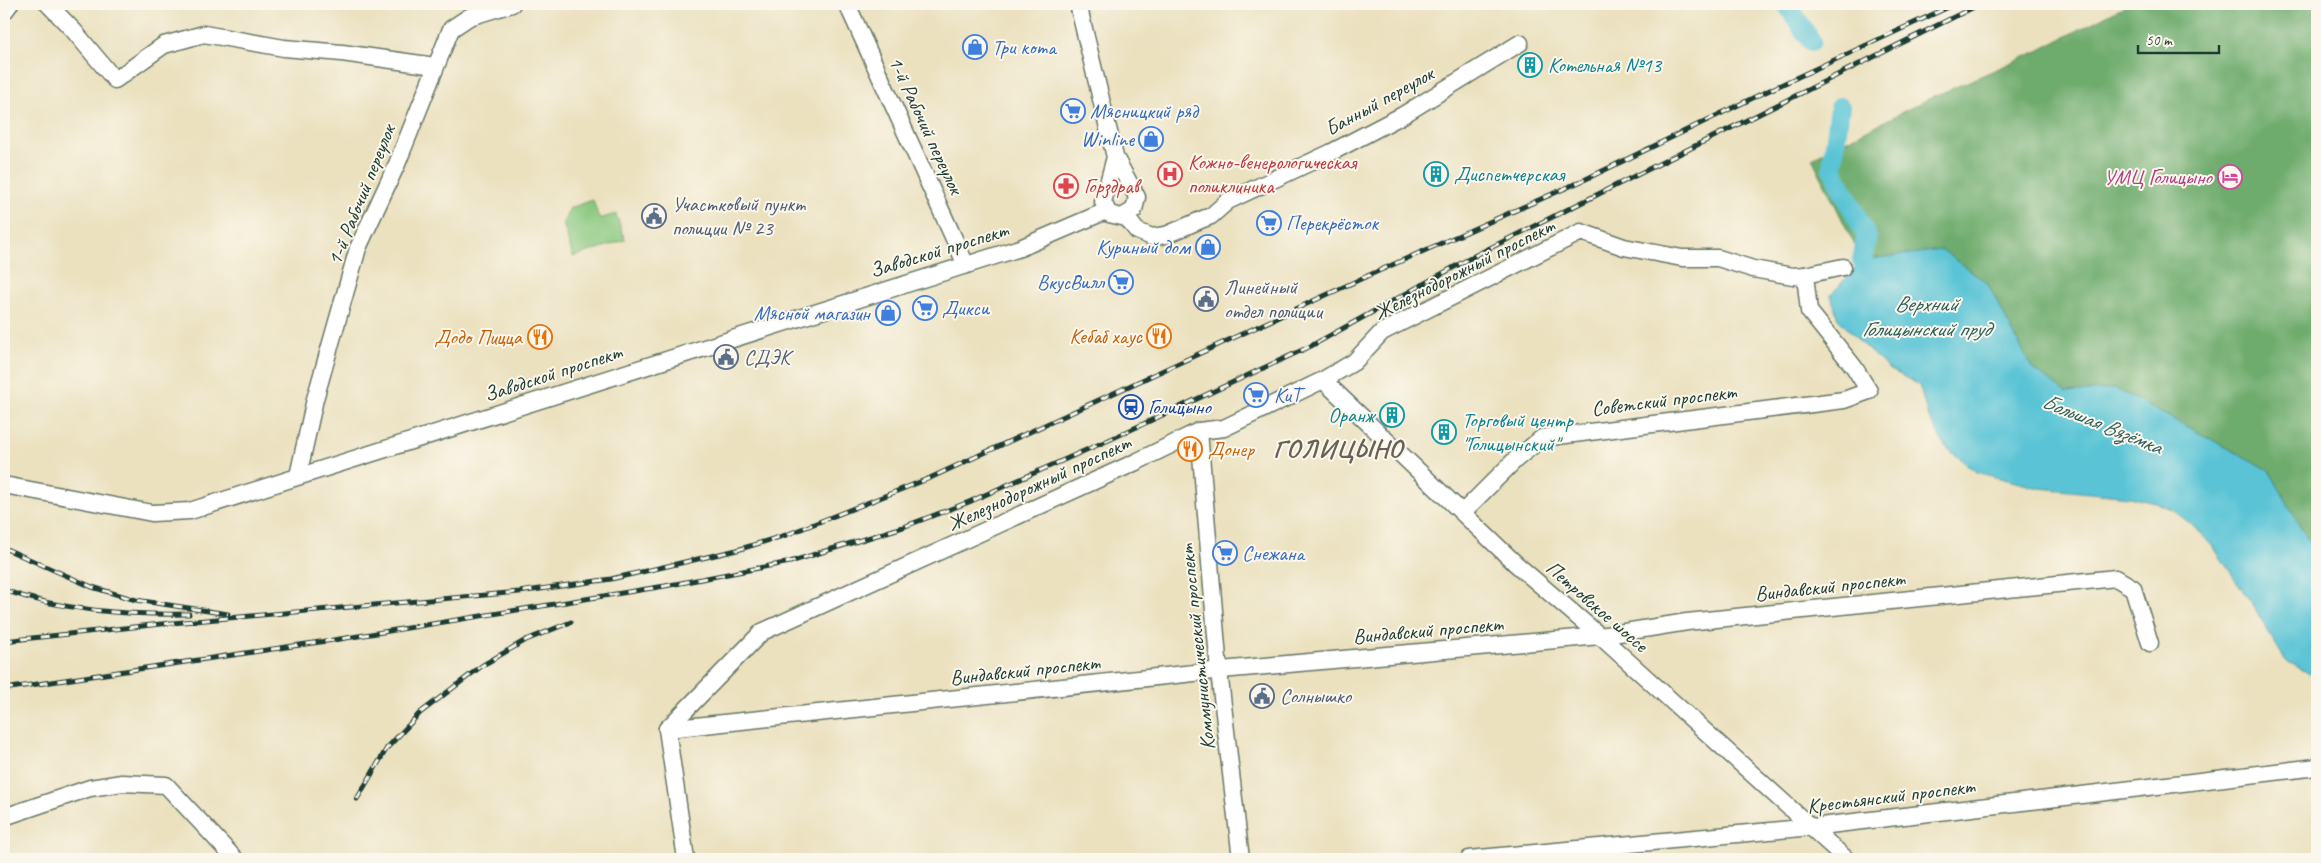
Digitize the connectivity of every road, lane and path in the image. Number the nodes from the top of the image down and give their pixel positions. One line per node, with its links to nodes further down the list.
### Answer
1 (10, 4): 6 (street)
2 (48, 4): 8 (street)
3 (512, 4): 8 (street, 1-й Рабочий переулок)
4 (847, 4): 14 (street, 1-й Рабочий переулок)
5 (1078, 4): 9 (street)
6 (4, 12)
7 (1520, 43): 13 (street, Банный переулок)
8 (435, 66): 19 (street, 1-й Рабочий переулок)
9 (1115, 157): 10 (street); 11 (street)
10 (1107, 188): 11 (street); 12 (street)
11 (1132, 188): 13 (street)
12 (1106, 211): 13 (street); 14 (street, Заводской проспект)
13 (1126, 217)
14 (966, 265): 19 (street, Заводской проспект)
15 (1843, 267): 16 (street, Железнодорожный проспект)
16 (1805, 275): 17 (street, Железнодорожный проспект); 21 (street, Советский проспект)
17 (1323, 380): 18 (street, Железнодорожный проспект); 21 (street, Петровское шоссе)
18 (1200, 431): 24 (street, Коммунистический проспект); 25 (street, Железнодорожный проспект)
19 (298, 476): 20 (street, Заводской проспект)
20 (4, 485)
21 (1463, 512): 22 (street, Петровское шоссе)
22 (1600, 636): 23 (street, Виндавский проспект); 24 (street, Виндавский проспект); 28 (street, Петровское шоссе)
23 (2150, 643)
24 (1219, 671): 25 (street, Виндавский проспект); 31 (street, Коммунистический проспект)
25 (666, 728): 30 (street)
26 (2317, 767): 28 (street, Крестьянский проспект)
27 (4, 817): 29 (street)
28 (1812, 827): 32 (street, Крестьянский проспект); 33 (street, Петровское шоссе)
29 (235, 859)
30 (686, 859)
31 (1241, 859)
32 (1469, 859)
33 (1846, 859)

